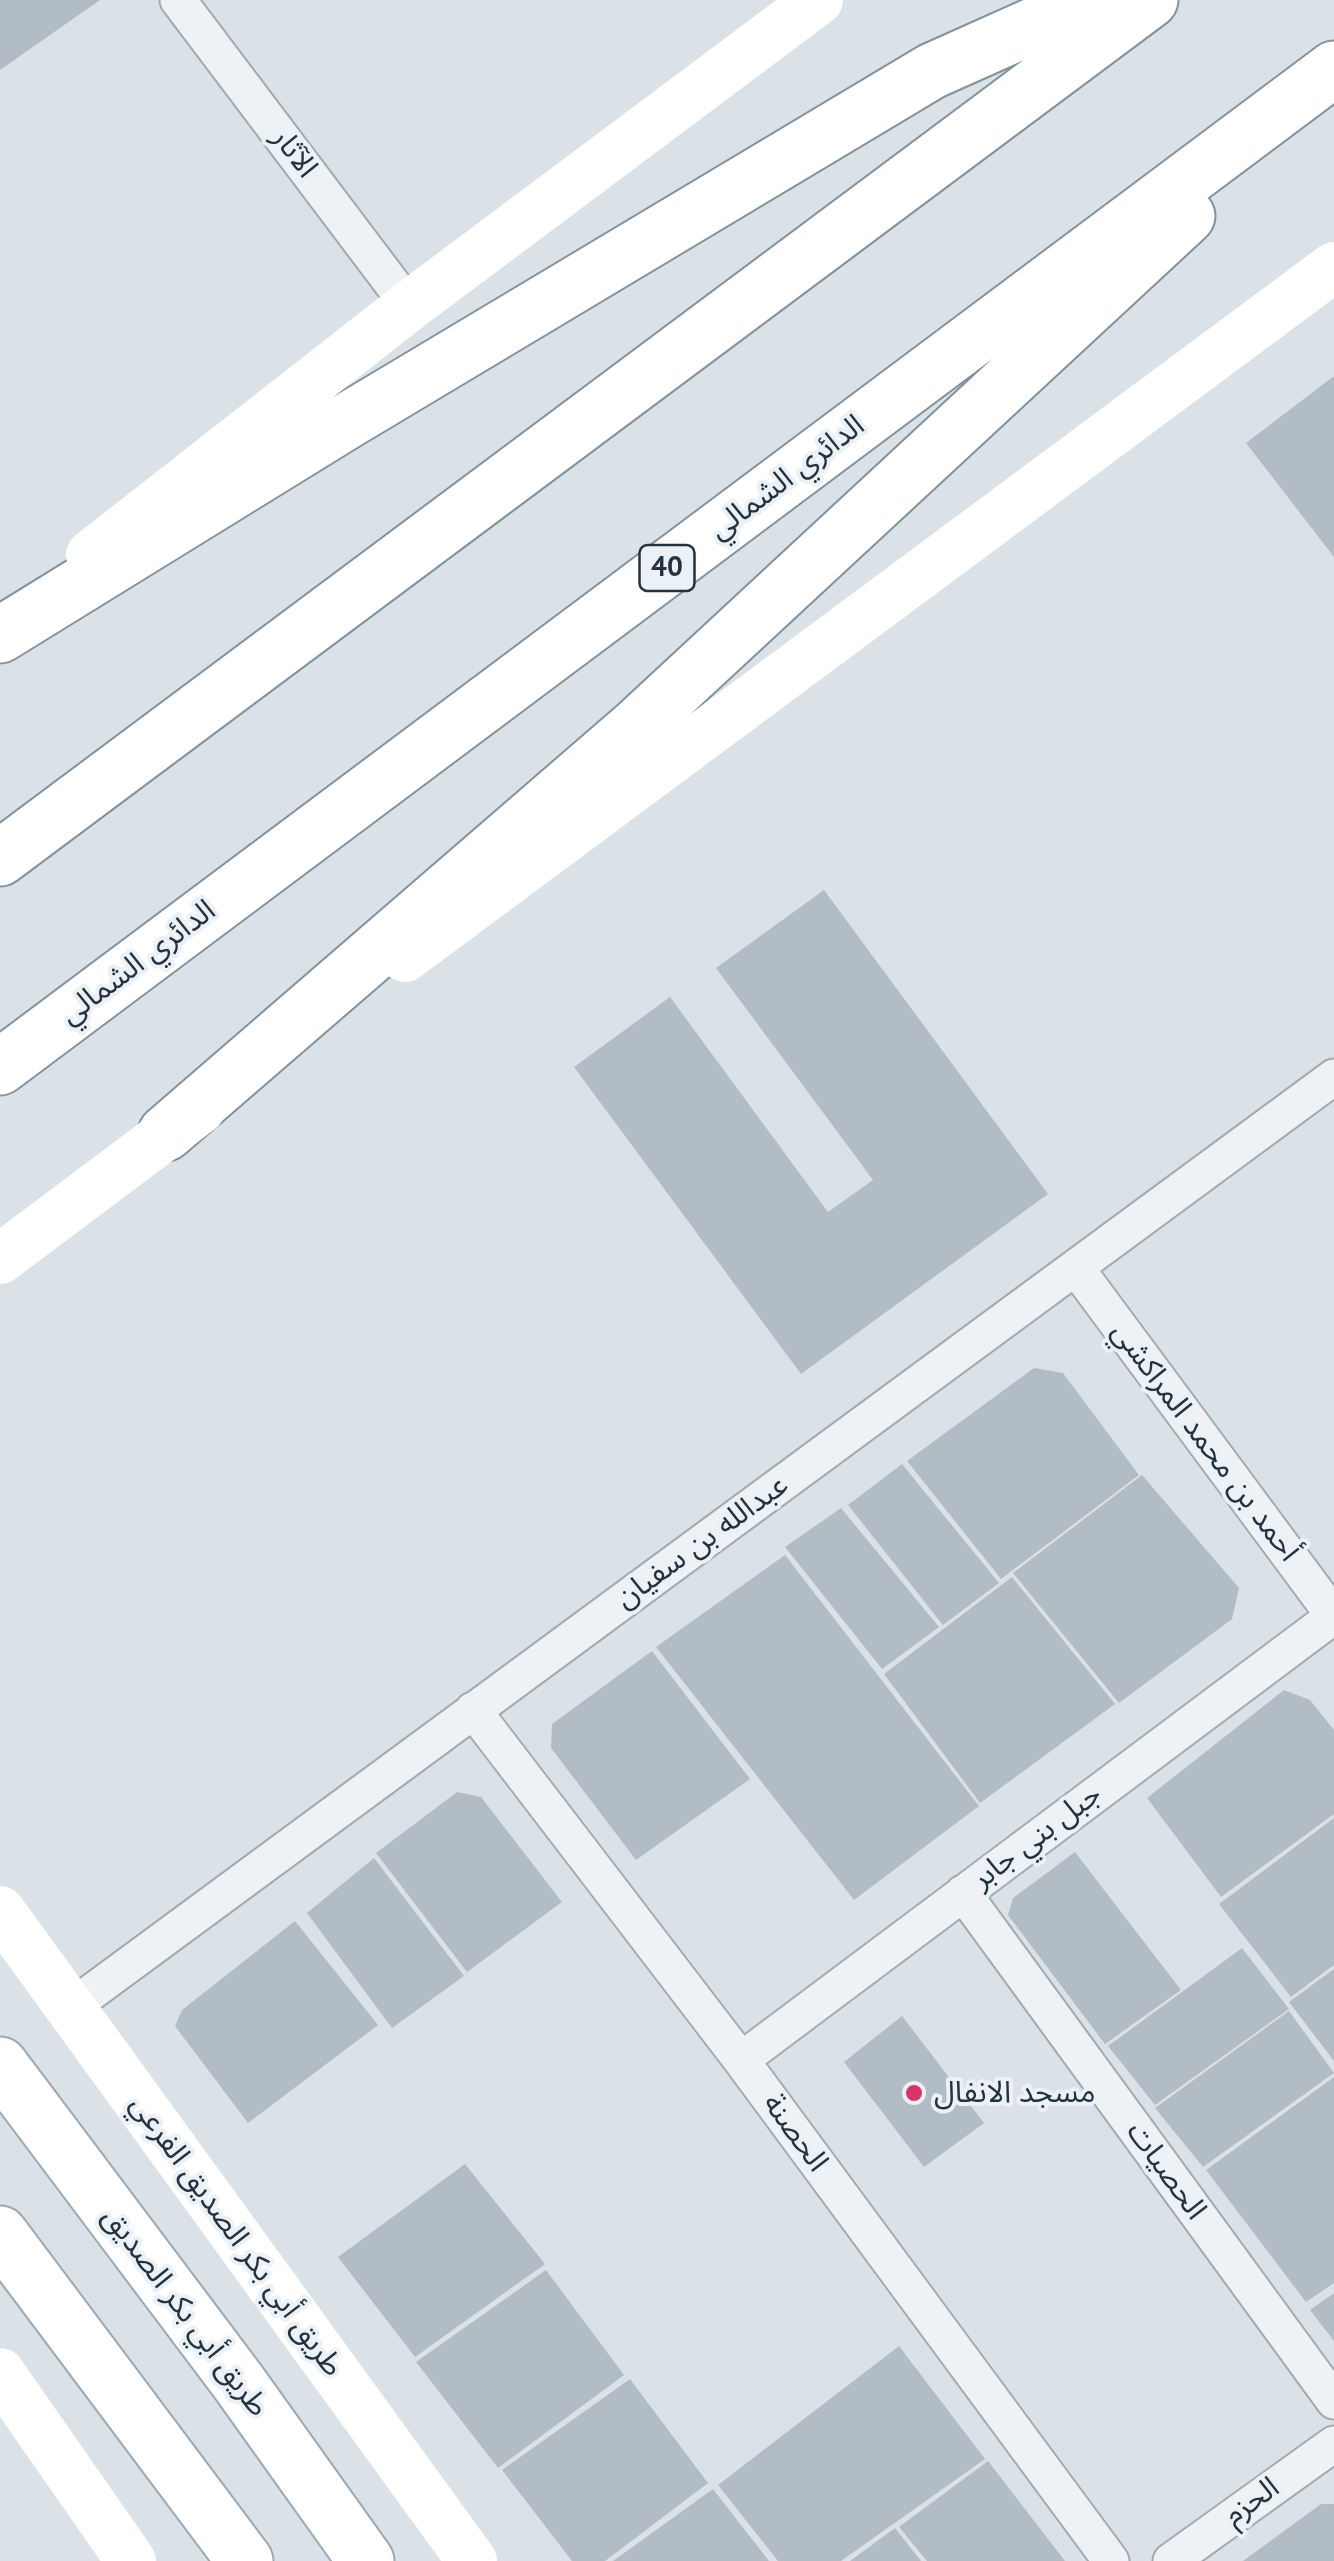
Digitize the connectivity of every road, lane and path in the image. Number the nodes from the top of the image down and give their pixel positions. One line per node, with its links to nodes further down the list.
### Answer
1 (178, 0): 7 (street, الآثار)
2 (818, 0): 7 (street)
3 (1091, 0): 9 (main road)
4 (1150, 0): 10 (main road)
5 (1334, 73): 11 (main road, الدائري الشمالي / 40); 13 (main road)
6 (1334, 267): 13 (street)
7 (409, 306): 8 (street)
8 (0, 627)
9 (0, 635)
10 (0, 858)
11 (0, 1067)
12 (1334, 1077): 15 (street, عبدالله بن سفيان)
13 (166, 1134): 14 (street)
14 (0, 1259)
15 (1076, 1268): 16 (street, أحمد بن محمد المراكشي); 17 (street, عبدالله بن سفيان)
16 (1334, 1616): 18 (street, جبل بني جابر)
17 (473, 1710): 20 (street, عبدالله بن سفيان); 21 (street, الحصنة)
18 (962, 1893): 21 (street, جبل بني جابر); 26 (street, الحصيات)
19 (0, 1911): 20 (street, طريق أبي بكر الصديق الفرعي)
20 (70, 2008): 32 (street, طريق أبي بكر الصديق الفرعي)
21 (741, 2060): 33 (street, الحصنة)
22 (0, 2065): 25 (main road, طريق أبي بكر الصديق)
23 (0, 2234): 29 (main road)
24 (0, 2373): 28 (street)
25 (239, 2382): 30 (main road, طريق أبي بكر الصديق); 31 (main road)
26 (1334, 2401)
27 (1334, 2444): 34 (street, الحزم)
28 (132, 2561)
29 (245, 2561)
30 (366, 2561)
31 (399, 2561)
32 (472, 2561)
33 (1111, 2561)
34 (1171, 2561)

